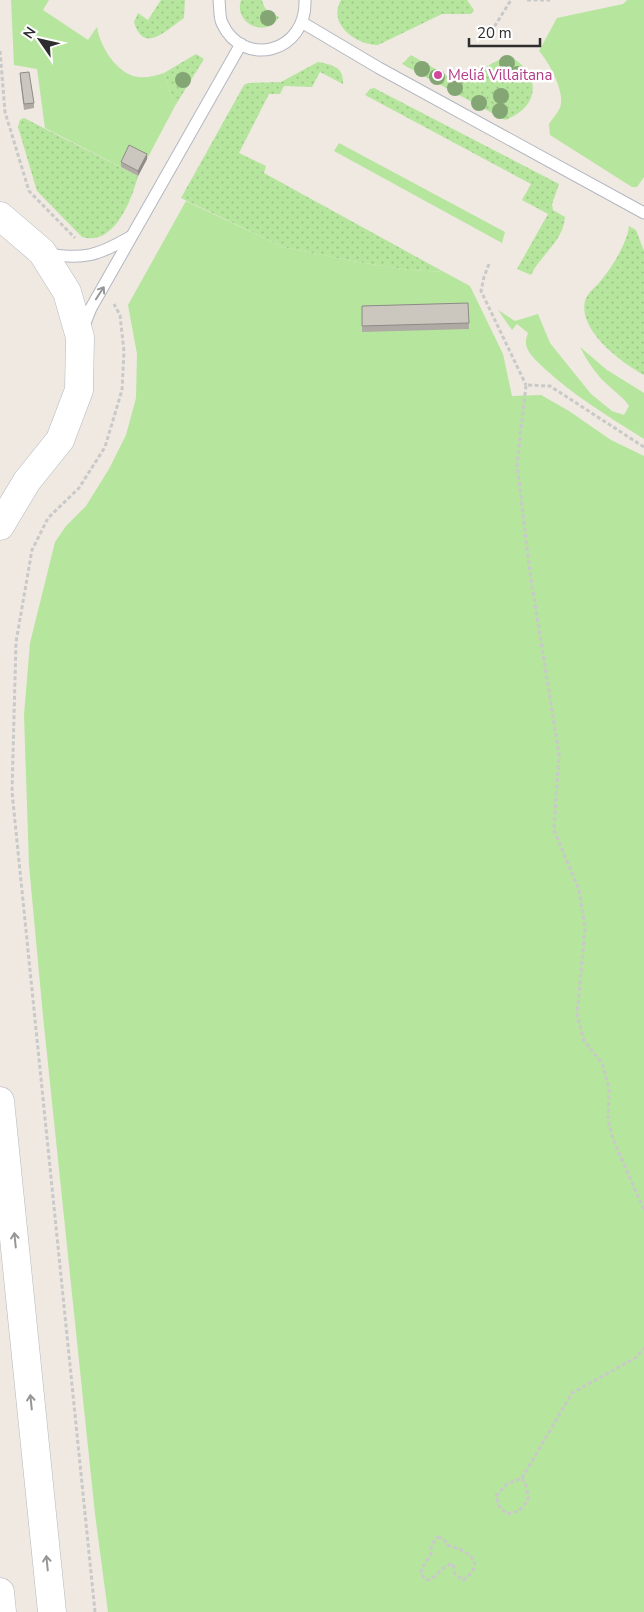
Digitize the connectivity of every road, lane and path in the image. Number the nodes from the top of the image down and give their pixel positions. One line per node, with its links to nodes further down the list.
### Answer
1 (219, 0): 8 (lane)
2 (305, 0): 6 (lane)
3 (511, 0): 7 (path)
4 (527, 0): 5 (path)
5 (550, 0)
6 (303, 23): 8 (lane); 10 (lane)
7 (491, 32)
8 (242, 44): 12 (lane)
9 (0, 52): 14 (path)
10 (644, 213)
11 (1, 218): 13 (main road)
12 (132, 236): 14 (lane); 16 (lane)
13 (42, 252): 14 (lane); 17 (main road)
14 (87, 257)
15 (489, 264): 18 (path)
16 (105, 287): 17 (lane, one-way to 16); 31 (path)
17 (80, 337): 20 (main road)
18 (526, 384): 19 (path); 24 (path)
19 (644, 447)
20 (27, 481): 21 (main road); 22 (main road)
21 (0, 499)
22 (0, 526)
23 (0, 1101): 30 (main road, one-way to 23)
24 (644, 1210)
25 (644, 1348): 26 (path)
26 (522, 1478): 26 (path)
27 (442, 1568): 27 (path)
28 (0, 1592): 29 (main road)
29 (2, 1612)
30 (52, 1612)
31 (95, 1612)

